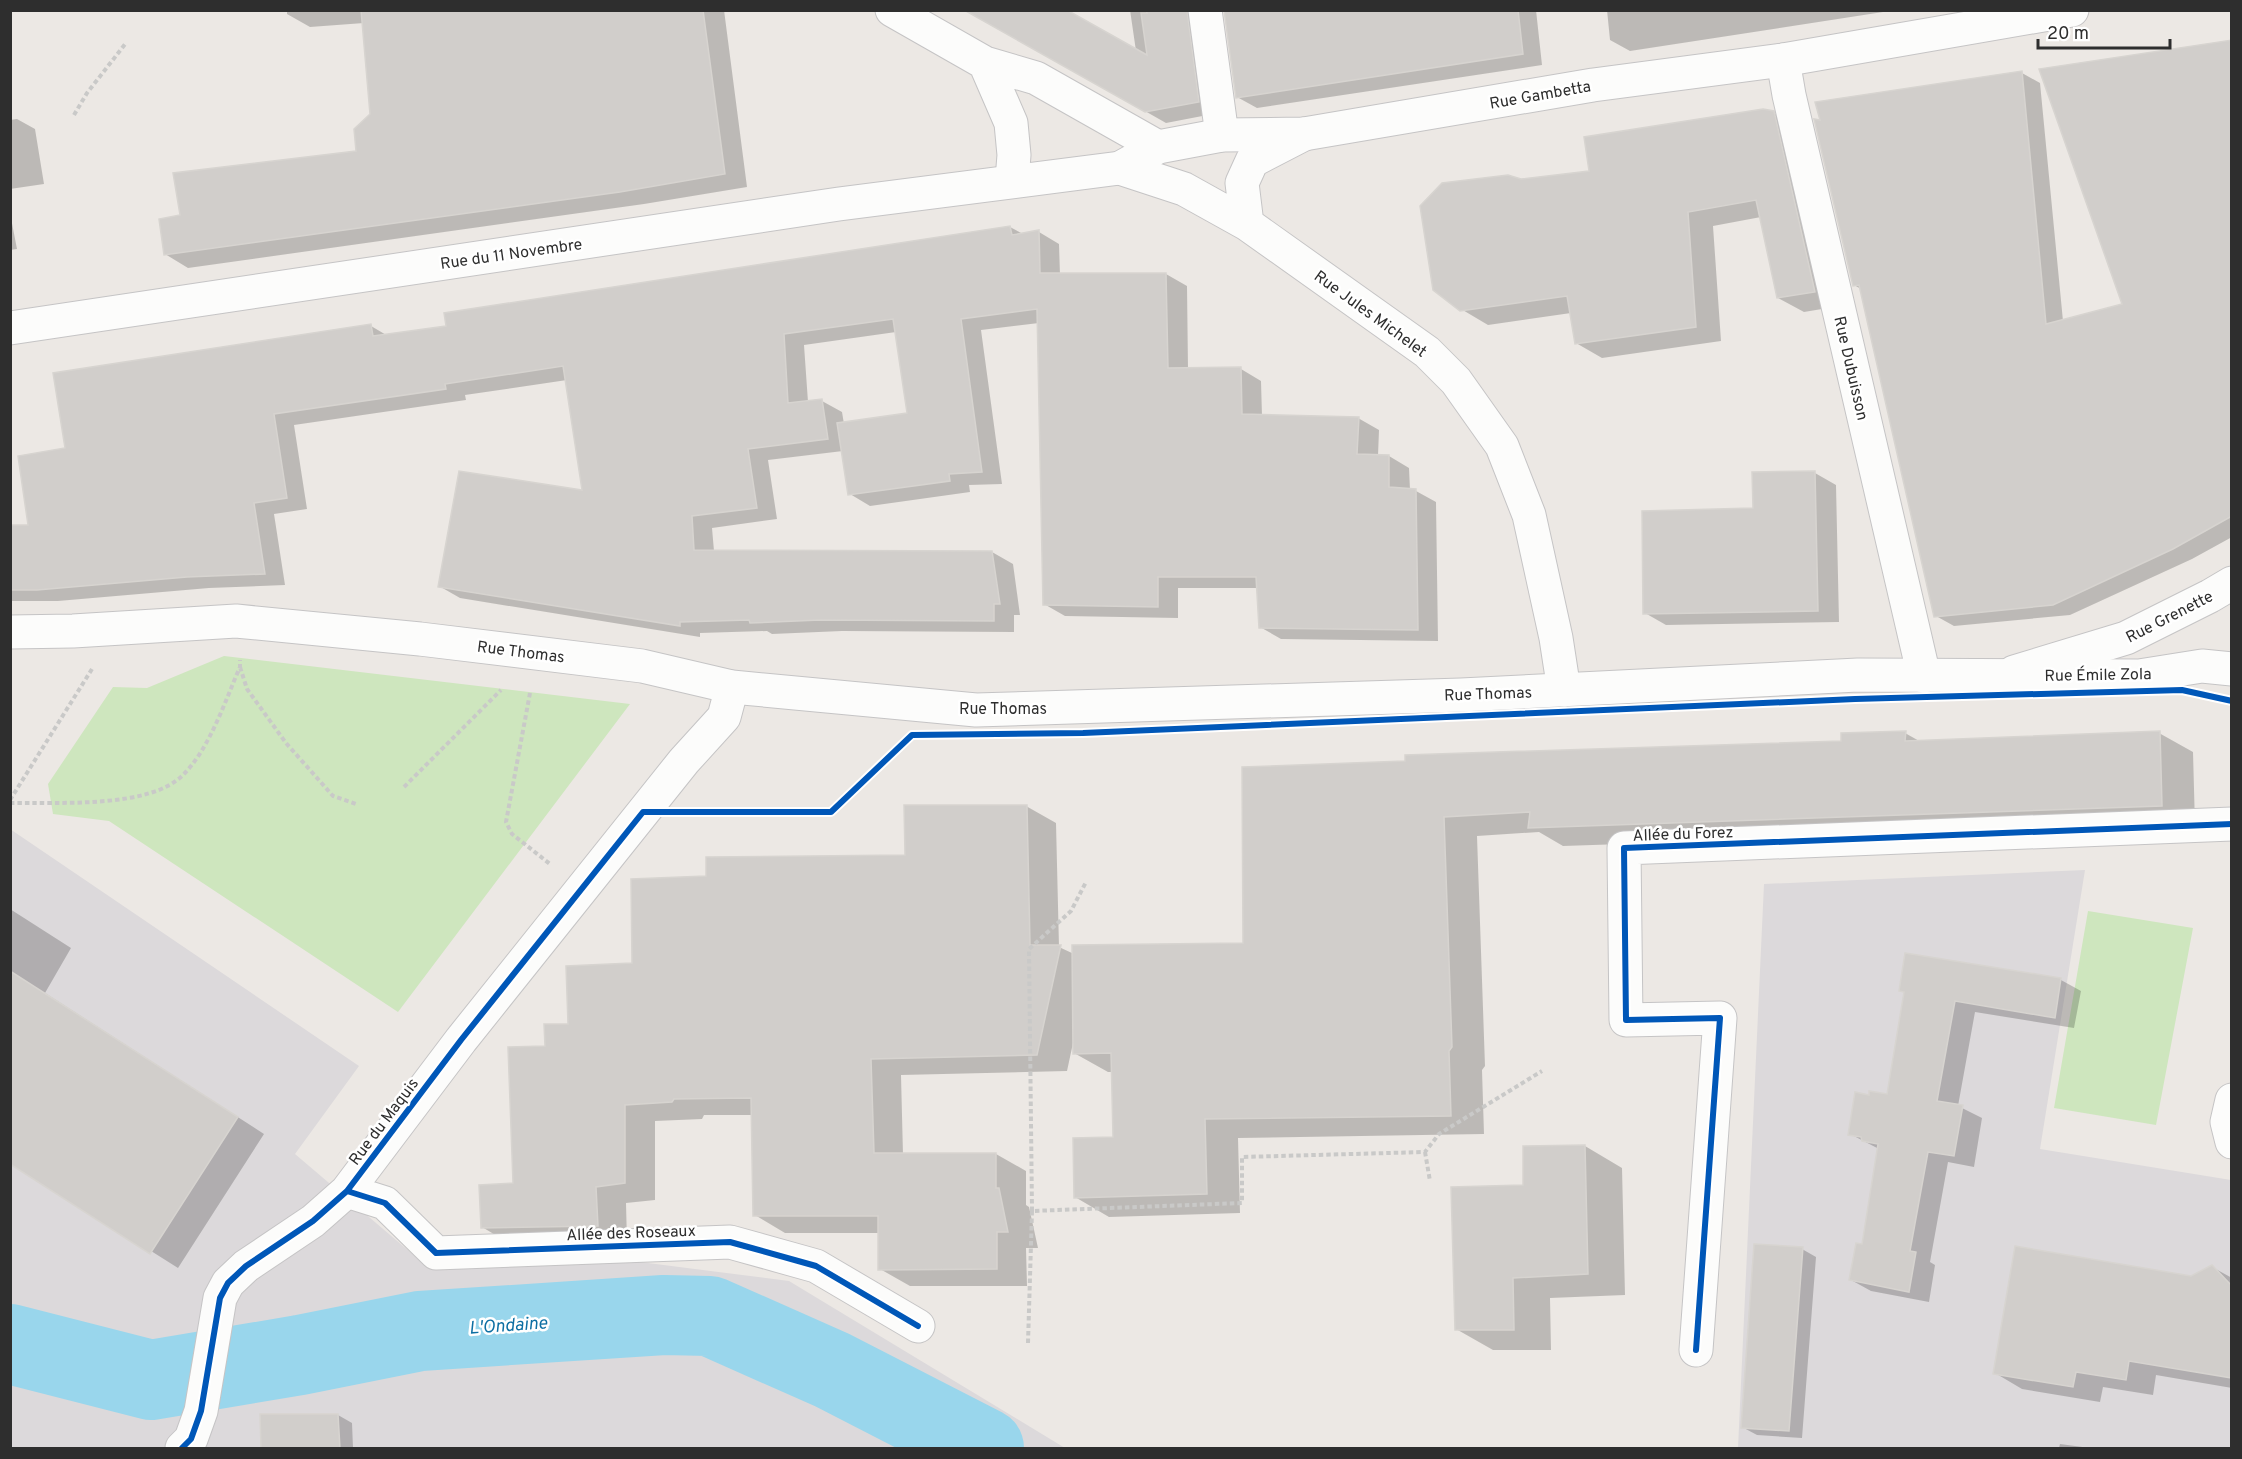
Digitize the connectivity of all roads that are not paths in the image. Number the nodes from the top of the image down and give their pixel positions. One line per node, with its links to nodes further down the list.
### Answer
1 (892, 10): 5 (street)
2 (1204, 10): 7 (street)
3 (2072, 10): 4 (street, Rue Gambetta)
4 (1783, 60): 6 (street, Rue Gambetta); 16 (street, Rue Dubuisson)
5 (985, 63): 8 (street); 10 (street)
6 (1304, 134): 7 (street, Rue Gambetta); 11 (street)
7 (1222, 135): 8 (street, Rue Gambetta)
8 (1158, 147): 9 (street, Rue Gambetta)
9 (1120, 168): 10 (street, Rue Gambetta); 11 (street, Rue Jules Michelet)
10 (1012, 180): 12 (street, Rue du 11 Novembre)
11 (1247, 224): 19 (street, Rue Jules Michelet)
12 (10, 328)
13 (2232, 583): 17 (street, Rue Grenette)
14 (10, 632): 18 (street, Rue Thomas)
15 (2232, 669): 17 (street, Rue Émile Zola)
16 (1924, 676): 17 (street, Rue Thomas); 19 (street, Rue Thomas)
17 (2000, 676)
18 (732, 687): 19 (street, Rue Thomas); 23 (street, Rue du Maquis)
19 (1564, 690)
20 (2232, 824): 25 (street, Allée du Forez)
21 (2232, 1100): 22 (street)
22 (2232, 1142)
23 (347, 1191): 24 (street, Allée des Roseaux); 26 (street, Rue du Maquis)
24 (918, 1326)
25 (1696, 1350)
26 (182, 1449)

